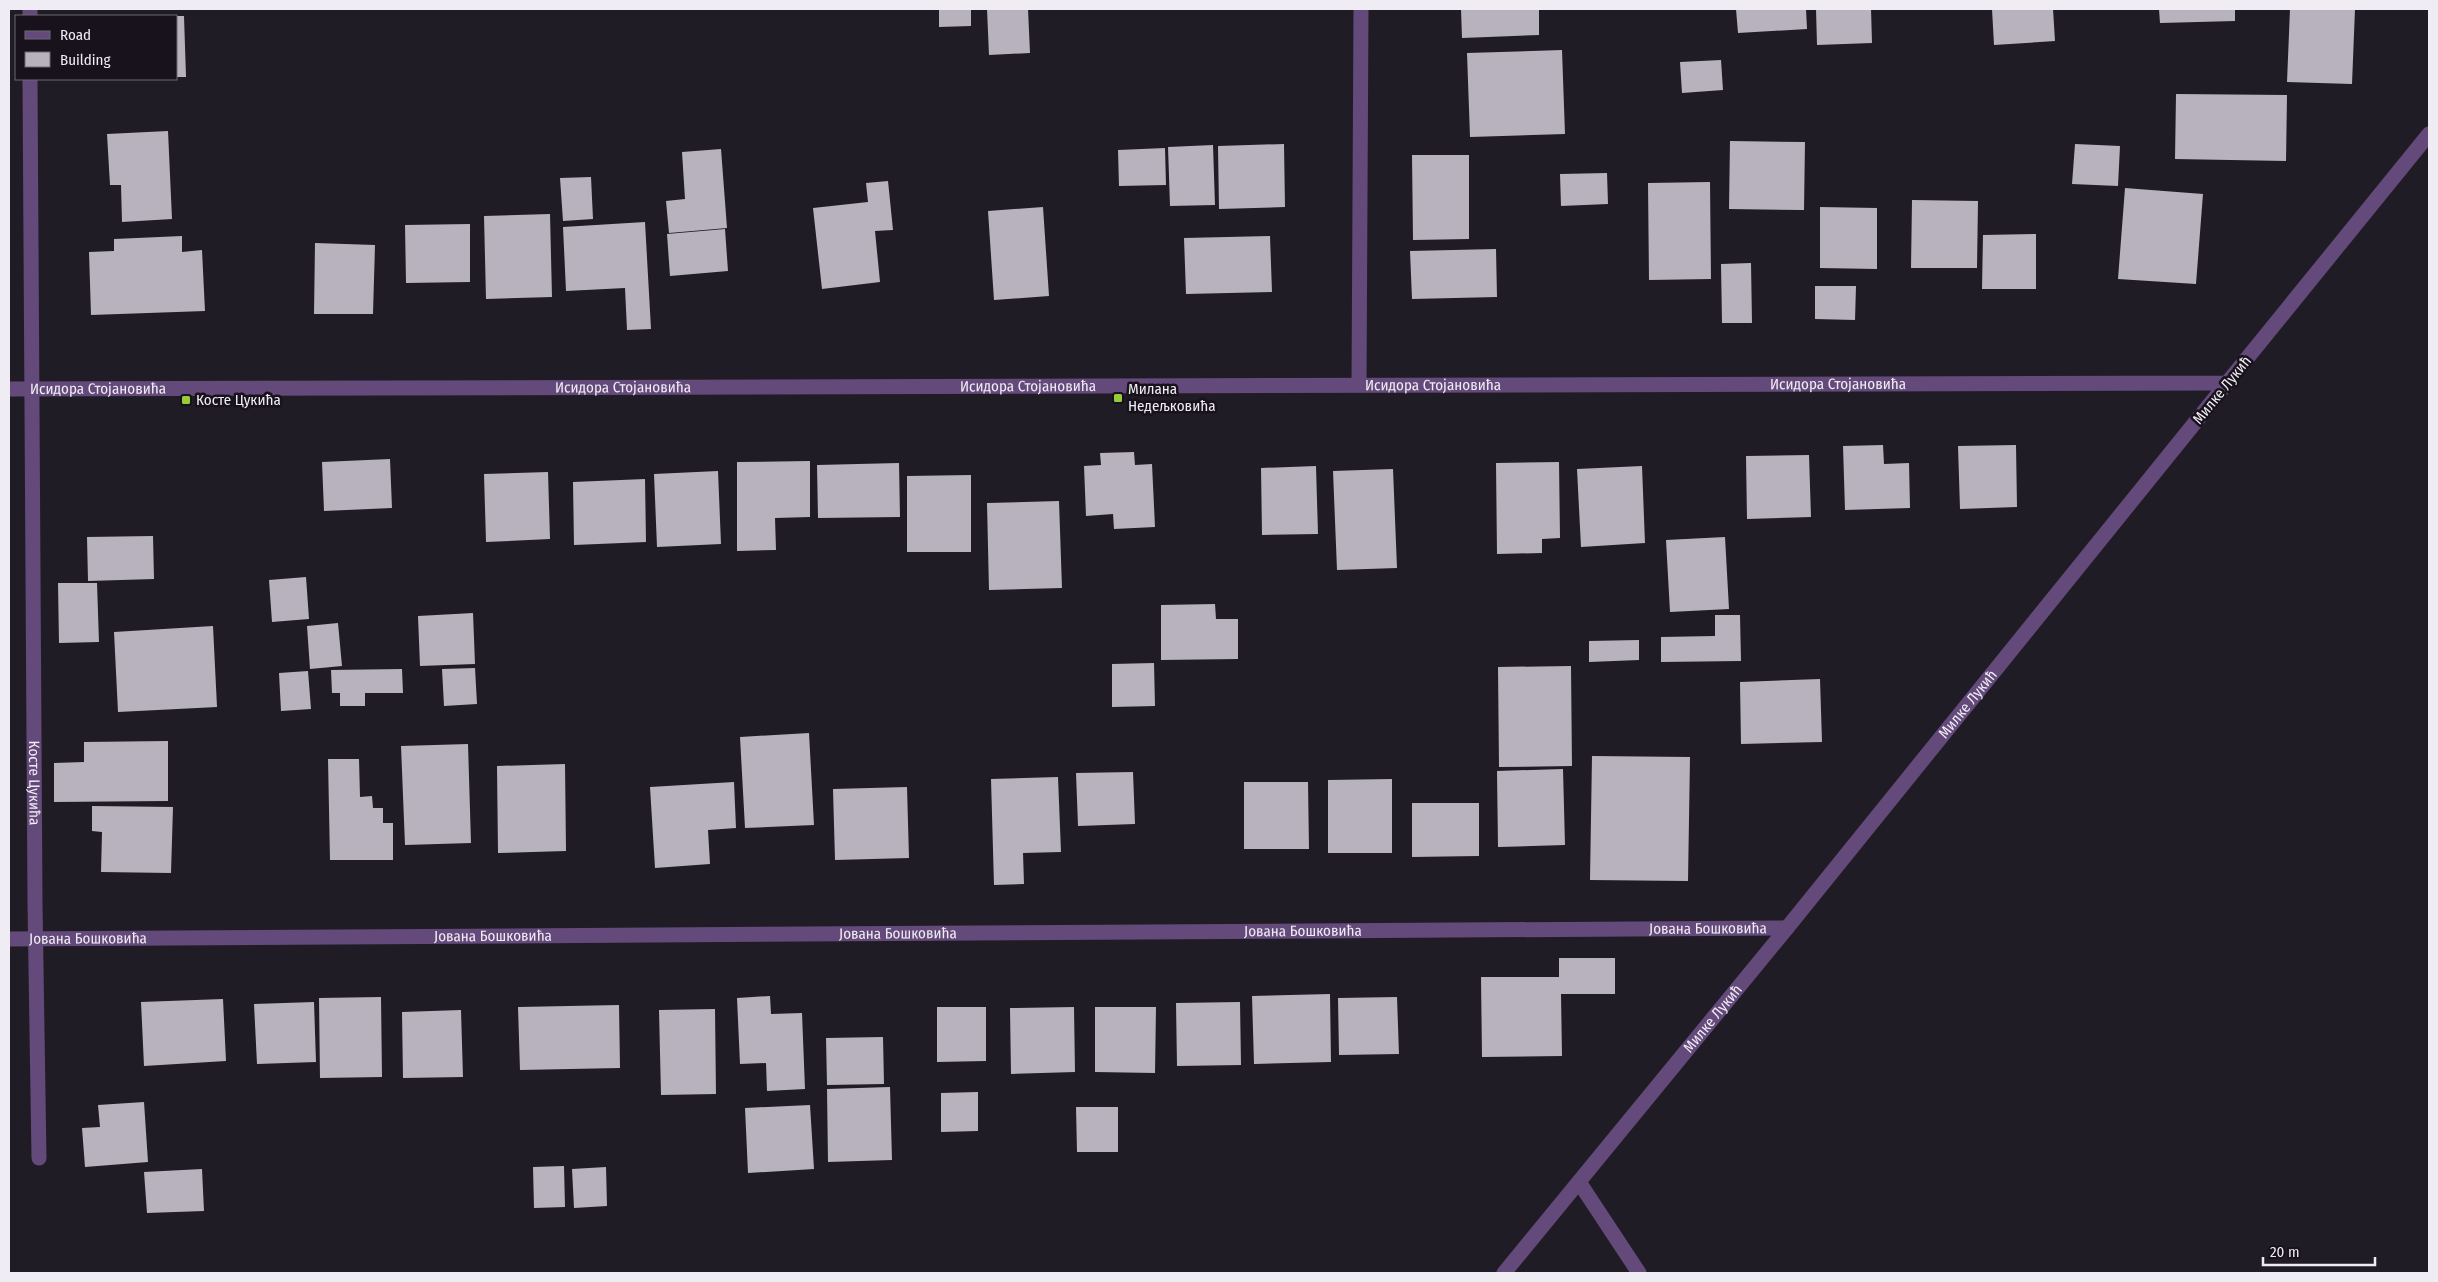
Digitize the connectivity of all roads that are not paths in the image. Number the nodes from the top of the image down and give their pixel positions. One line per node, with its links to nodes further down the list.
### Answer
1 (1361, 9): 5 (street)
2 (30, 80): 6 (street, Косте Цукића)
3 (2429, 134): 4 (street, Милке Лукић)
4 (2227, 383): 5 (street, Исидора Стојановића); 8 (street, Милке Лукић)
5 (1359, 385): 6 (street, Исидора Стојановића)
6 (32, 388): 7 (street, Исидора Стојановића); 9 (street, Косте Цукића)
7 (9, 389)
8 (1787, 928): 9 (street, Јована Бошковића); 12 (street, Милке Лукић)
9 (36, 938): 10 (street, Јована Бошковића); 11 (street, Косте Цукића)
10 (9, 939)
11 (39, 1158)
12 (1579, 1182): 13 (street, Милке Лукић); 14 (street)
13 (1504, 1273)
14 (1639, 1273)

